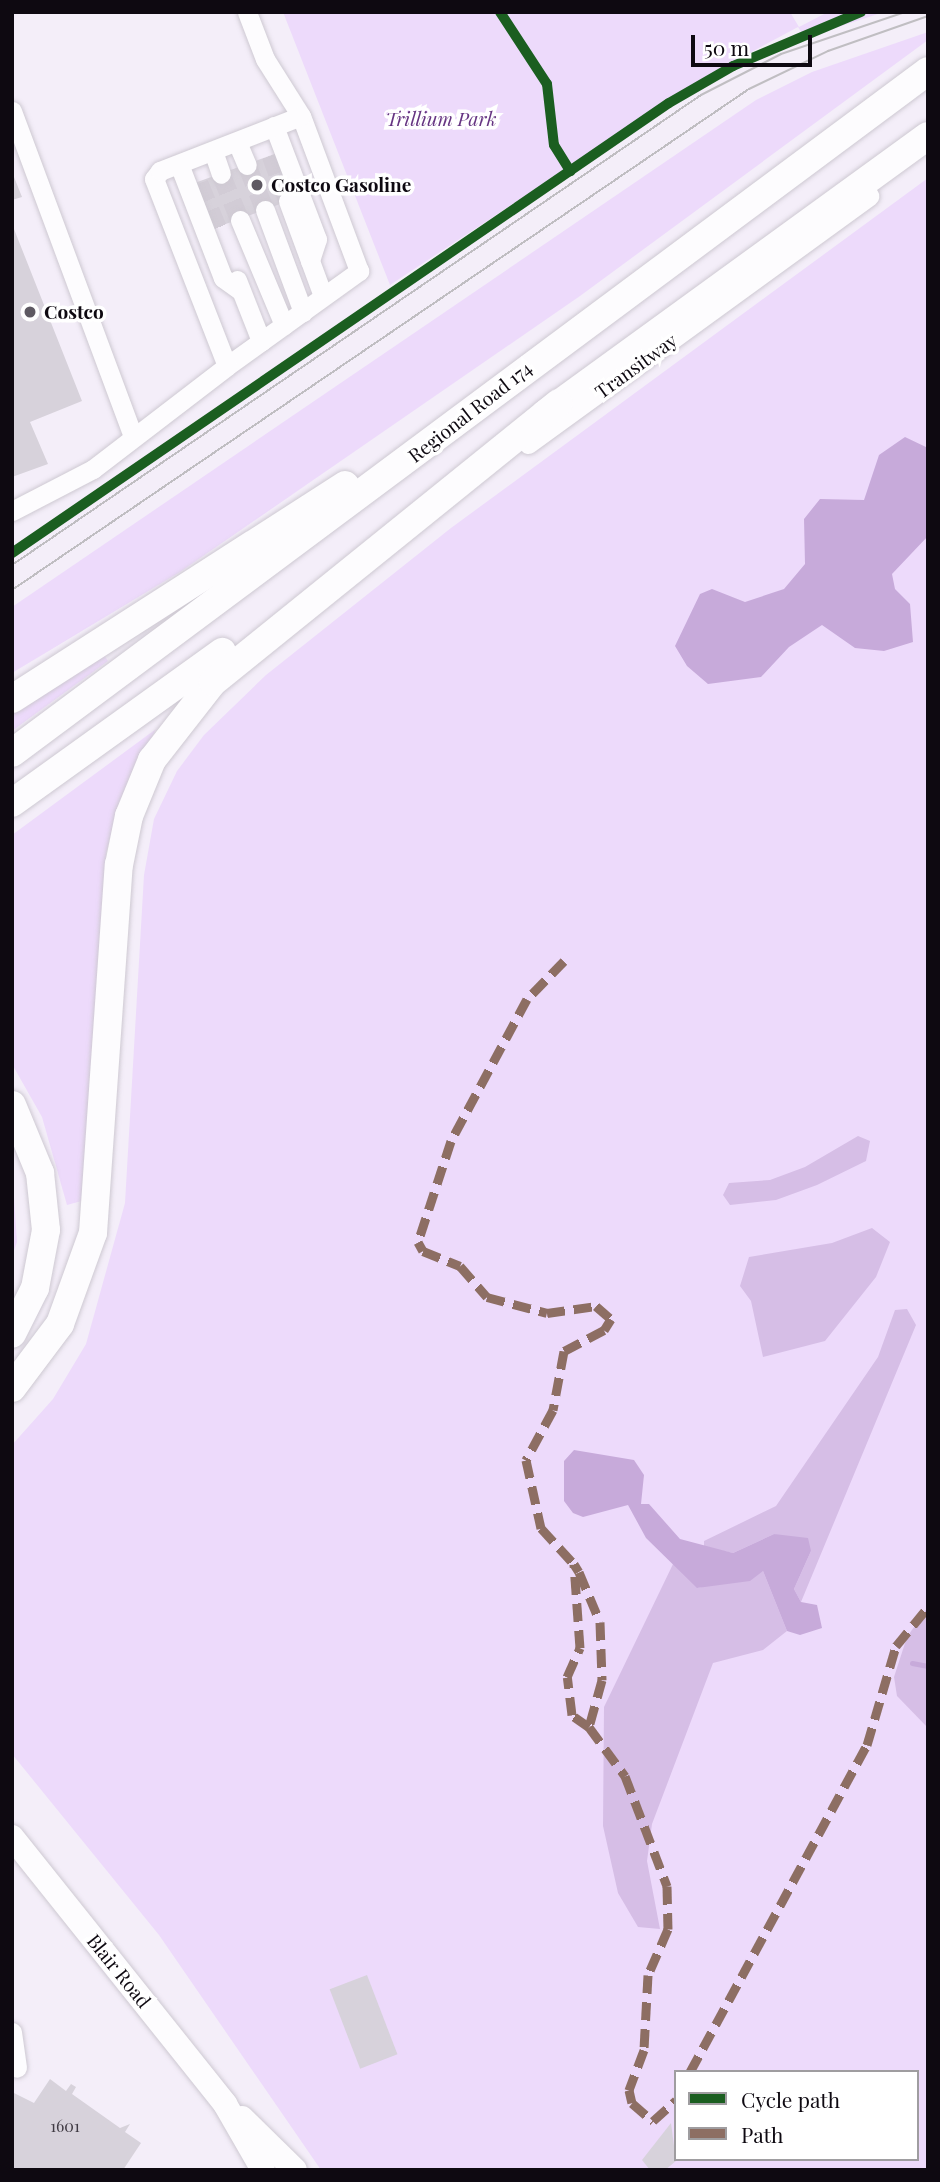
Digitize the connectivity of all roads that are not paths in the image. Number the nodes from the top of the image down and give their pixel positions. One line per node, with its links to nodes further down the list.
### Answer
1 (247, 12): 5 (lane)
2 (928, 62): 16 (lane)
3 (928, 71): 16 (highway, Regional Road 174)
4 (12, 111): 30 (lane)
5 (301, 116): 6 (lane); 23 (lane)
6 (268, 129): 8 (lane); 11 (lane); 21 (lane)
7 (928, 136): 29 (highway)
8 (237, 142): 9 (lane); 13 (lane)
9 (213, 151): 12 (lane); 14 (lane)
10 (928, 152): 32 (lane, Transitway)
11 (271, 155)
12 (185, 162): 15 (lane); 22 (lane); 27 (lane)
13 (247, 165)
14 (222, 174)
15 (199, 183)
16 (766, 191): 28 (highway, Regional Road 174)
17 (288, 201): 21 (lane)
18 (265, 211): 24 (lane)
19 (240, 220): 25 (lane)
20 (218, 229): 22 (lane)
21 (310, 261): 23 (lane)
22 (241, 290): 26 (lane)
23 (323, 296): 24 (lane)
24 (303, 312): 25 (lane)
25 (284, 325): 26 (lane)
26 (261, 341): 27 (lane)
27 (227, 366): 30 (lane)
28 (524, 369): 33 (highway); 34 (highway, Regional Road 174)
29 (559, 403): 32 (highway); 35 (highway)
30 (132, 435): 31 (lane)
31 (12, 511)
32 (344, 579): 38 (highway)
33 (12, 699)
34 (12, 753)
35 (12, 803)
36 (12, 1105): 37 (highway)
37 (12, 1334)
38 (12, 1388)
39 (12, 1837): 42 (main road, Blair Road)
40 (12, 2032): 41 (lane)
41 (18, 2068)
42 (225, 2104): 43 (main road, Blair Road); 44 (main road, Blair Road)
43 (263, 2170)
44 (295, 2170)

